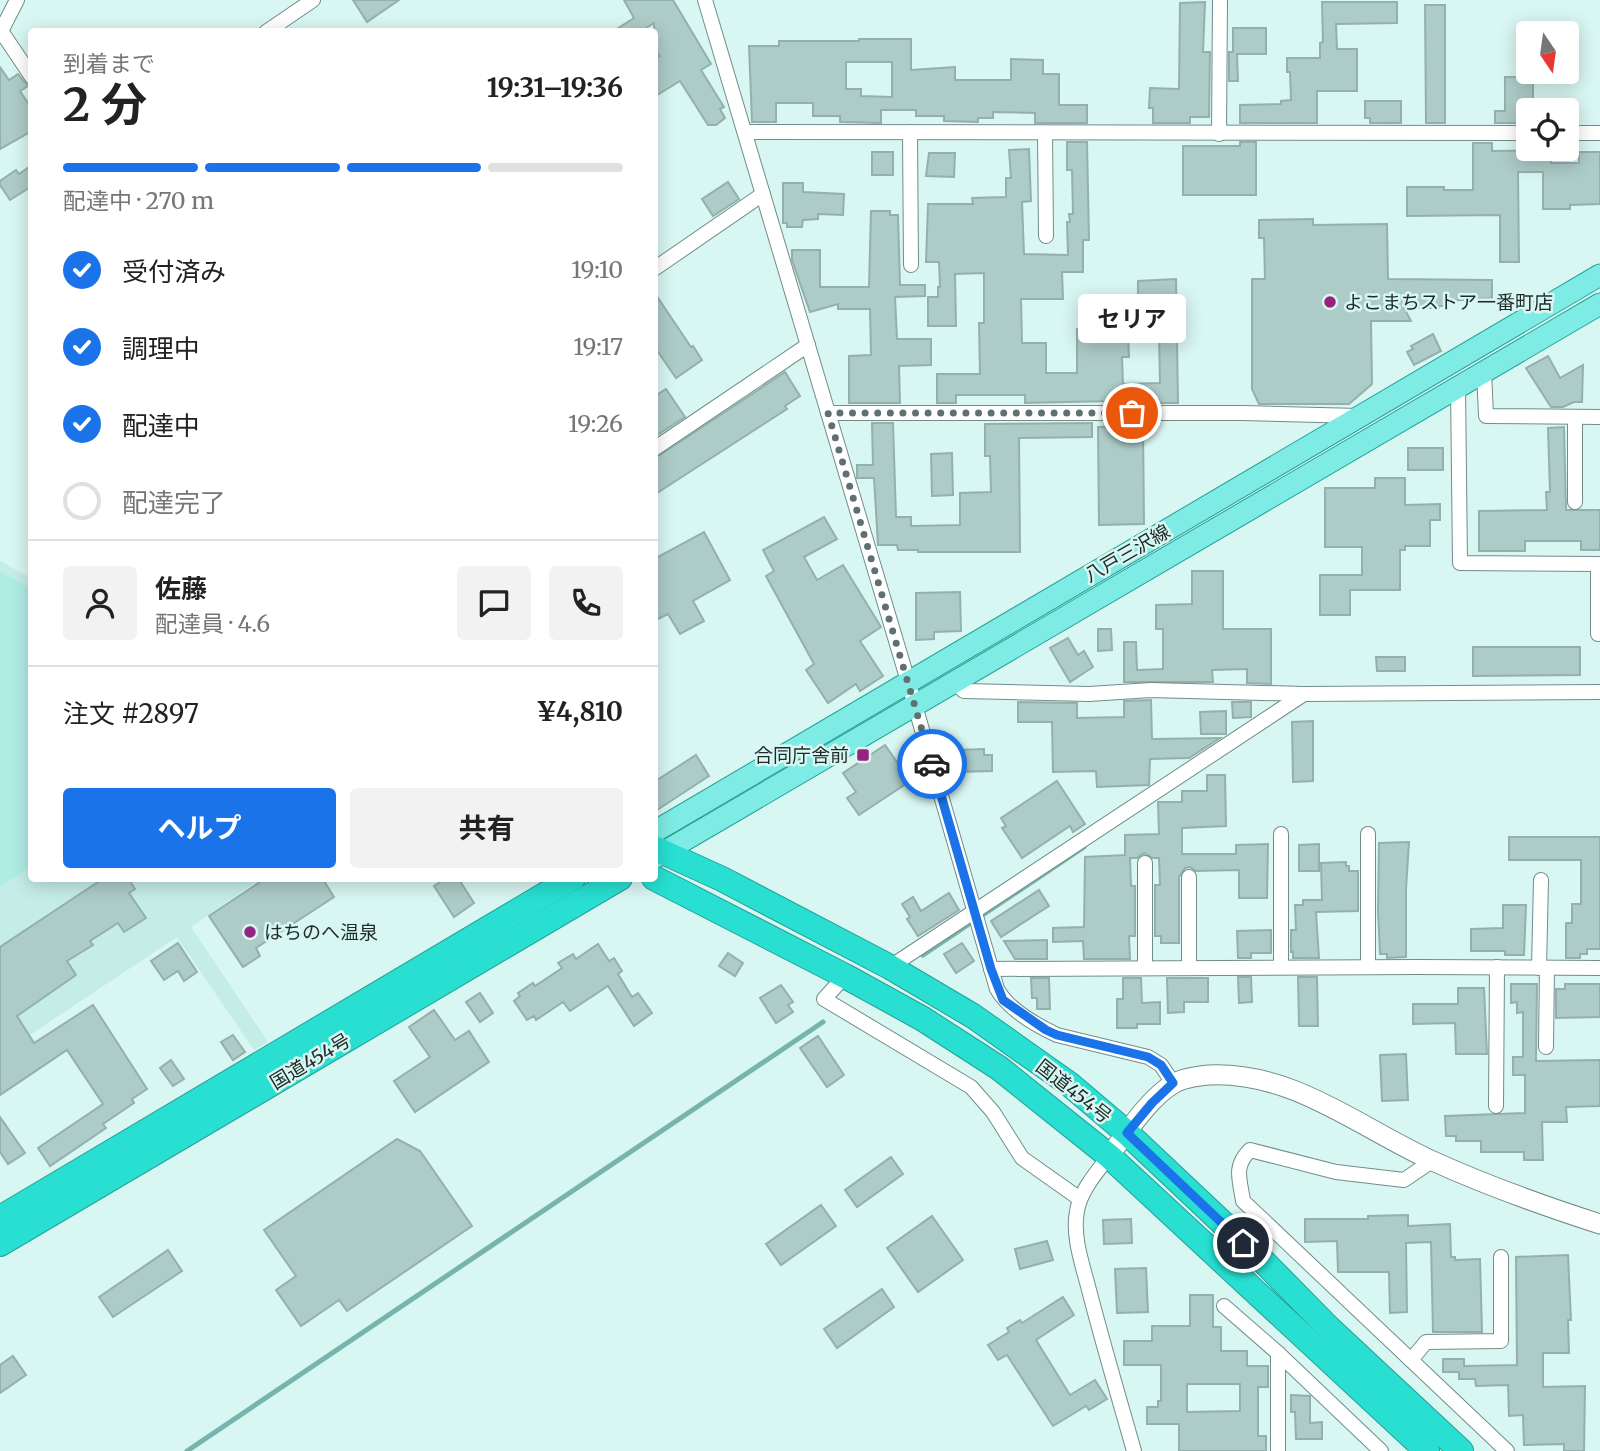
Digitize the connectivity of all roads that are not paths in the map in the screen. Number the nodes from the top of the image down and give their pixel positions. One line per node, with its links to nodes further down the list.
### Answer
1 (18, 0): 6 (street)
2 (313, 0): 5 (street)
3 (705, 0): 8 (street)
4 (1220, 0): 14 (street)
5 (272, 28)
6 (0, 32): 7 (street)
7 (28, 72)
8 (746, 132): 9 (street); 15 (street)
9 (910, 132): 10 (street); 17 (street)
10 (1045, 133): 14 (street); 16 (street)
11 (1516, 133): 14 (street)
12 (1579, 133): 13 (street)
13 (1600, 133)
14 (1219, 134)
15 (762, 194): 18 (street); 21 (street)
16 (1046, 236)
17 (911, 265)
18 (658, 266)
19 (1600, 275): 25 (main road, 八戸三沢線)
20 (1600, 303): 22 (main road, 八戸三沢線)
21 (808, 345): 24 (street); 28 (street)
22 (1484, 371): 23 (main road, 八戸三沢線); 26 (street)
23 (1458, 386): 30 (street); 32 (main road, 八戸三沢線)
24 (828, 413): 25 (street); 31 (street)
25 (1361, 416): 31 (main road, 八戸三沢線)
26 (1575, 417): 27 (street); 29 (street)
27 (1600, 417)
28 (658, 446)
29 (1575, 502)
30 (1598, 634)
31 (908, 681): 35 (street); 38 (main road, 八戸三沢線)
32 (953, 682): 34 (street); 35 (main road, 八戸三沢線)
33 (1600, 692): 34 (street)
34 (1304, 694): 47 (street)
35 (915, 704): 39 (main road, 八戸三沢線); 47 (street)
36 (1281, 834): 50 (street)
37 (1368, 834): 51 (street)
38 (658, 847)
39 (658, 847)
40 (658, 848): 48 (highway, 国道454号)
41 (1145, 863): 53 (street)
42 (1189, 877): 49 (street)
43 (658, 880): 57 (highway, 国道454号)
44 (1541, 880): 54 (street)
45 (594, 882): 46 (highway, 国道454号)
46 (574, 885): 66 (highway, 国道454号)
47 (976, 910): 48 (street); 56 (street)
48 (890, 967): 61 (highway, 国道454号)
49 (1189, 967): 50 (street); 53 (street)
50 (1281, 967): 51 (street)
51 (1368, 967): 52 (street)
52 (1497, 967): 54 (street); 60 (street)
53 (1145, 968): 56 (street)
54 (1543, 968): 55 (street); 58 (street)
55 (1600, 968)
56 (991, 969): 59 (street)
57 (845, 976): 62 (highway, 国道454号); 64 (street)
58 (1546, 1047)
59 (1173, 1083): 61 (street); 63 (street)
60 (1496, 1106)
61 (1127, 1133): 62 (street); 75 (highway, 国道454号)
62 (1109, 1156): 64 (street); 74 (highway, 国道454号)
63 (1432, 1161): 65 (street); 70 (street)
64 (1080, 1199): 71 (street)
65 (1600, 1224)
66 (0, 1236)
67 (1501, 1257): 70 (street)
68 (1224, 1306): 69 (street)
69 (1278, 1353): 72 (street); 73 (street)
70 (1411, 1360): 76 (street)
71 (1134, 1451)
72 (1278, 1451)
73 (1381, 1451)
74 (1427, 1451)
75 (1461, 1451)
76 (1507, 1451)

